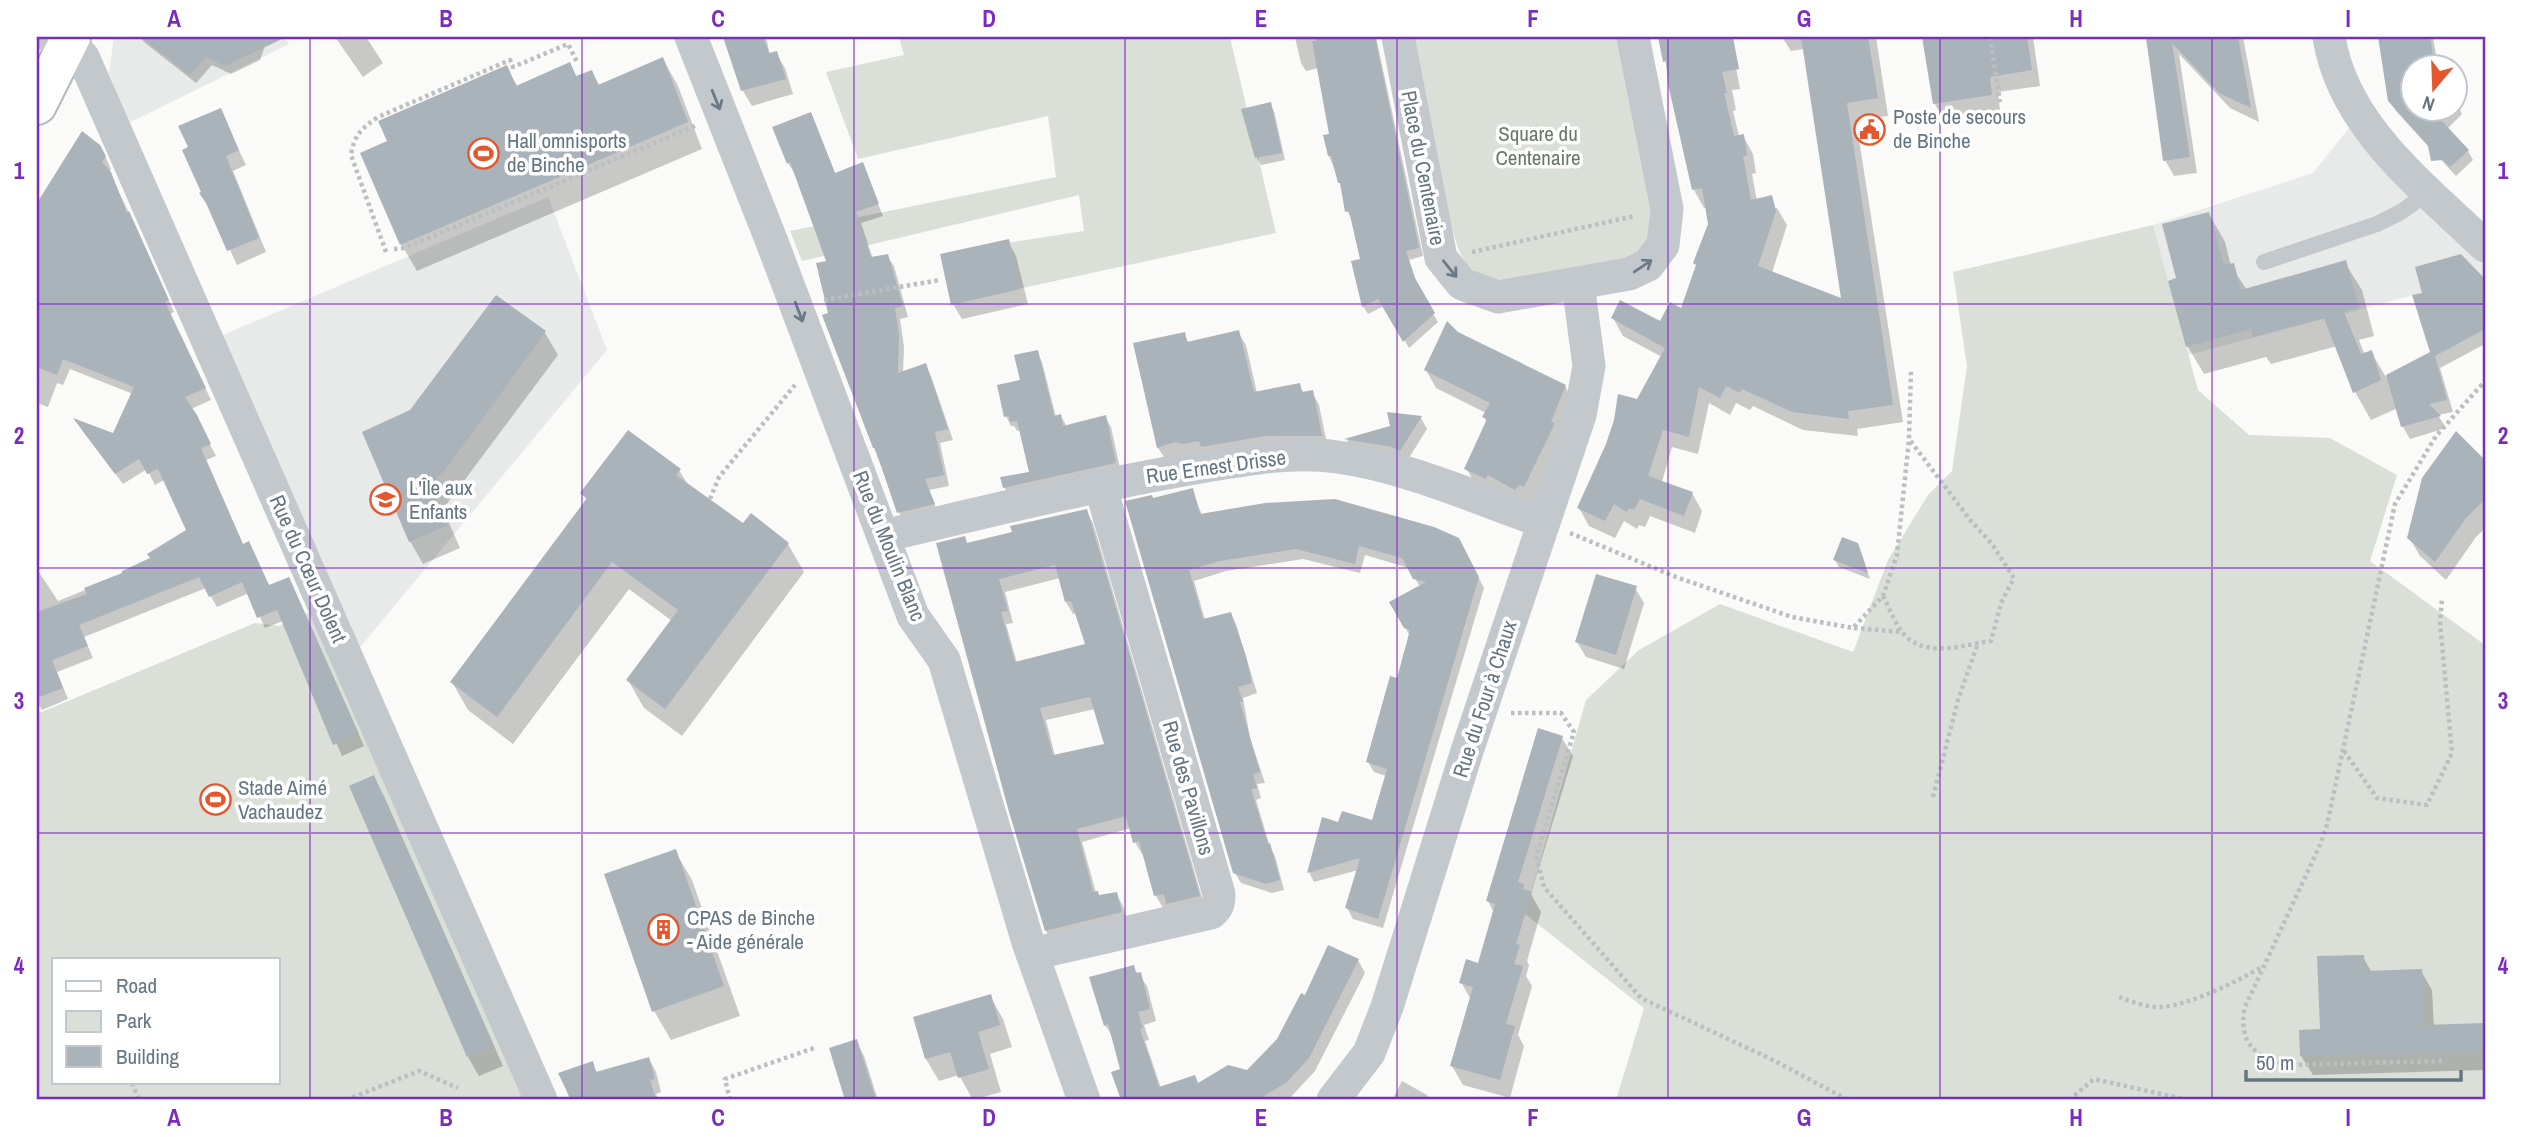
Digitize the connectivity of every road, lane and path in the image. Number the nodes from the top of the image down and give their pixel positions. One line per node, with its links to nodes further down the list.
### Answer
1 (691, 37): 10 (street, Rue du Moulin Blanc, one-way to 10)
2 (1398, 37): 16 (street, Place du Centenaire)
3 (1633, 37): 12 (street, Place du Centenaire)
4 (1990, 37): 8 (path)
5 (2329, 37): 11 (street)
6 (64, 38): 9 (main road); 44 (street, Rue du Cœur Dolent)
7 (577, 61): 15 (path)
8 (2000, 102)
9 (37, 105)
10 (722, 116): 14 (path); 20 (street, Rue du Moulin Blanc)
11 (2429, 192): 13 (street); 17 (lane)
12 (1667, 209): 16 (path); 19 (street, Place du Centenaire, one-way to 12)
13 (2485, 246)
14 (394, 249)
15 (386, 252)
16 (1441, 258): 19 (street, Place du Centenaire, one-way to 19)
17 (2264, 262)
18 (940, 280): 20 (path)
19 (1578, 283): 27 (street, Rue du Four à Chaux)
20 (796, 305): 21 (street, Rue du Moulin Blanc, one-way to 21)
21 (816, 359): 26 (path); 28 (street, Rue du Moulin Blanc)
22 (1911, 369): 24 (path)
23 (2485, 380): 35 (path)
24 (1909, 439): 29 (path); 33 (path)
25 (1100, 485): 27 (street, Rue Ernest Drisse); 28 (street, Rue Ernest Drisse); 37 (street, Rue des Pavillons)
26 (709, 499)
27 (1544, 522): 31 (path); 34 (street, Rue du Four à Chaux)
28 (883, 536): 37 (street, Rue du Moulin Blanc)
29 (1884, 596): 31 (path); 32 (path)
30 (2442, 599): 35 (path)
31 (1853, 628): 32 (path)
32 (1902, 632): 33 (path)
33 (1978, 643): 36 (path)
34 (1479, 717): 47 (street, Rue du Four à Chaux); 48 (path)
35 (2343, 751): 38 (path)
36 (1933, 797)
37 (1032, 954): 46 (street, Rue du Moulin Blanc)
38 (2262, 967): 39 (path); 41 (path)
39 (2119, 997)
40 (814, 1048): 45 (path)
41 (2442, 1060)
42 (458, 1088): 43 (path)
43 (346, 1100)
44 (541, 1100)
45 (730, 1100)
46 (1084, 1100)
47 (1333, 1100)
48 (1848, 1100)
49 (2069, 1100): 50 (path)
50 (2188, 1100)

